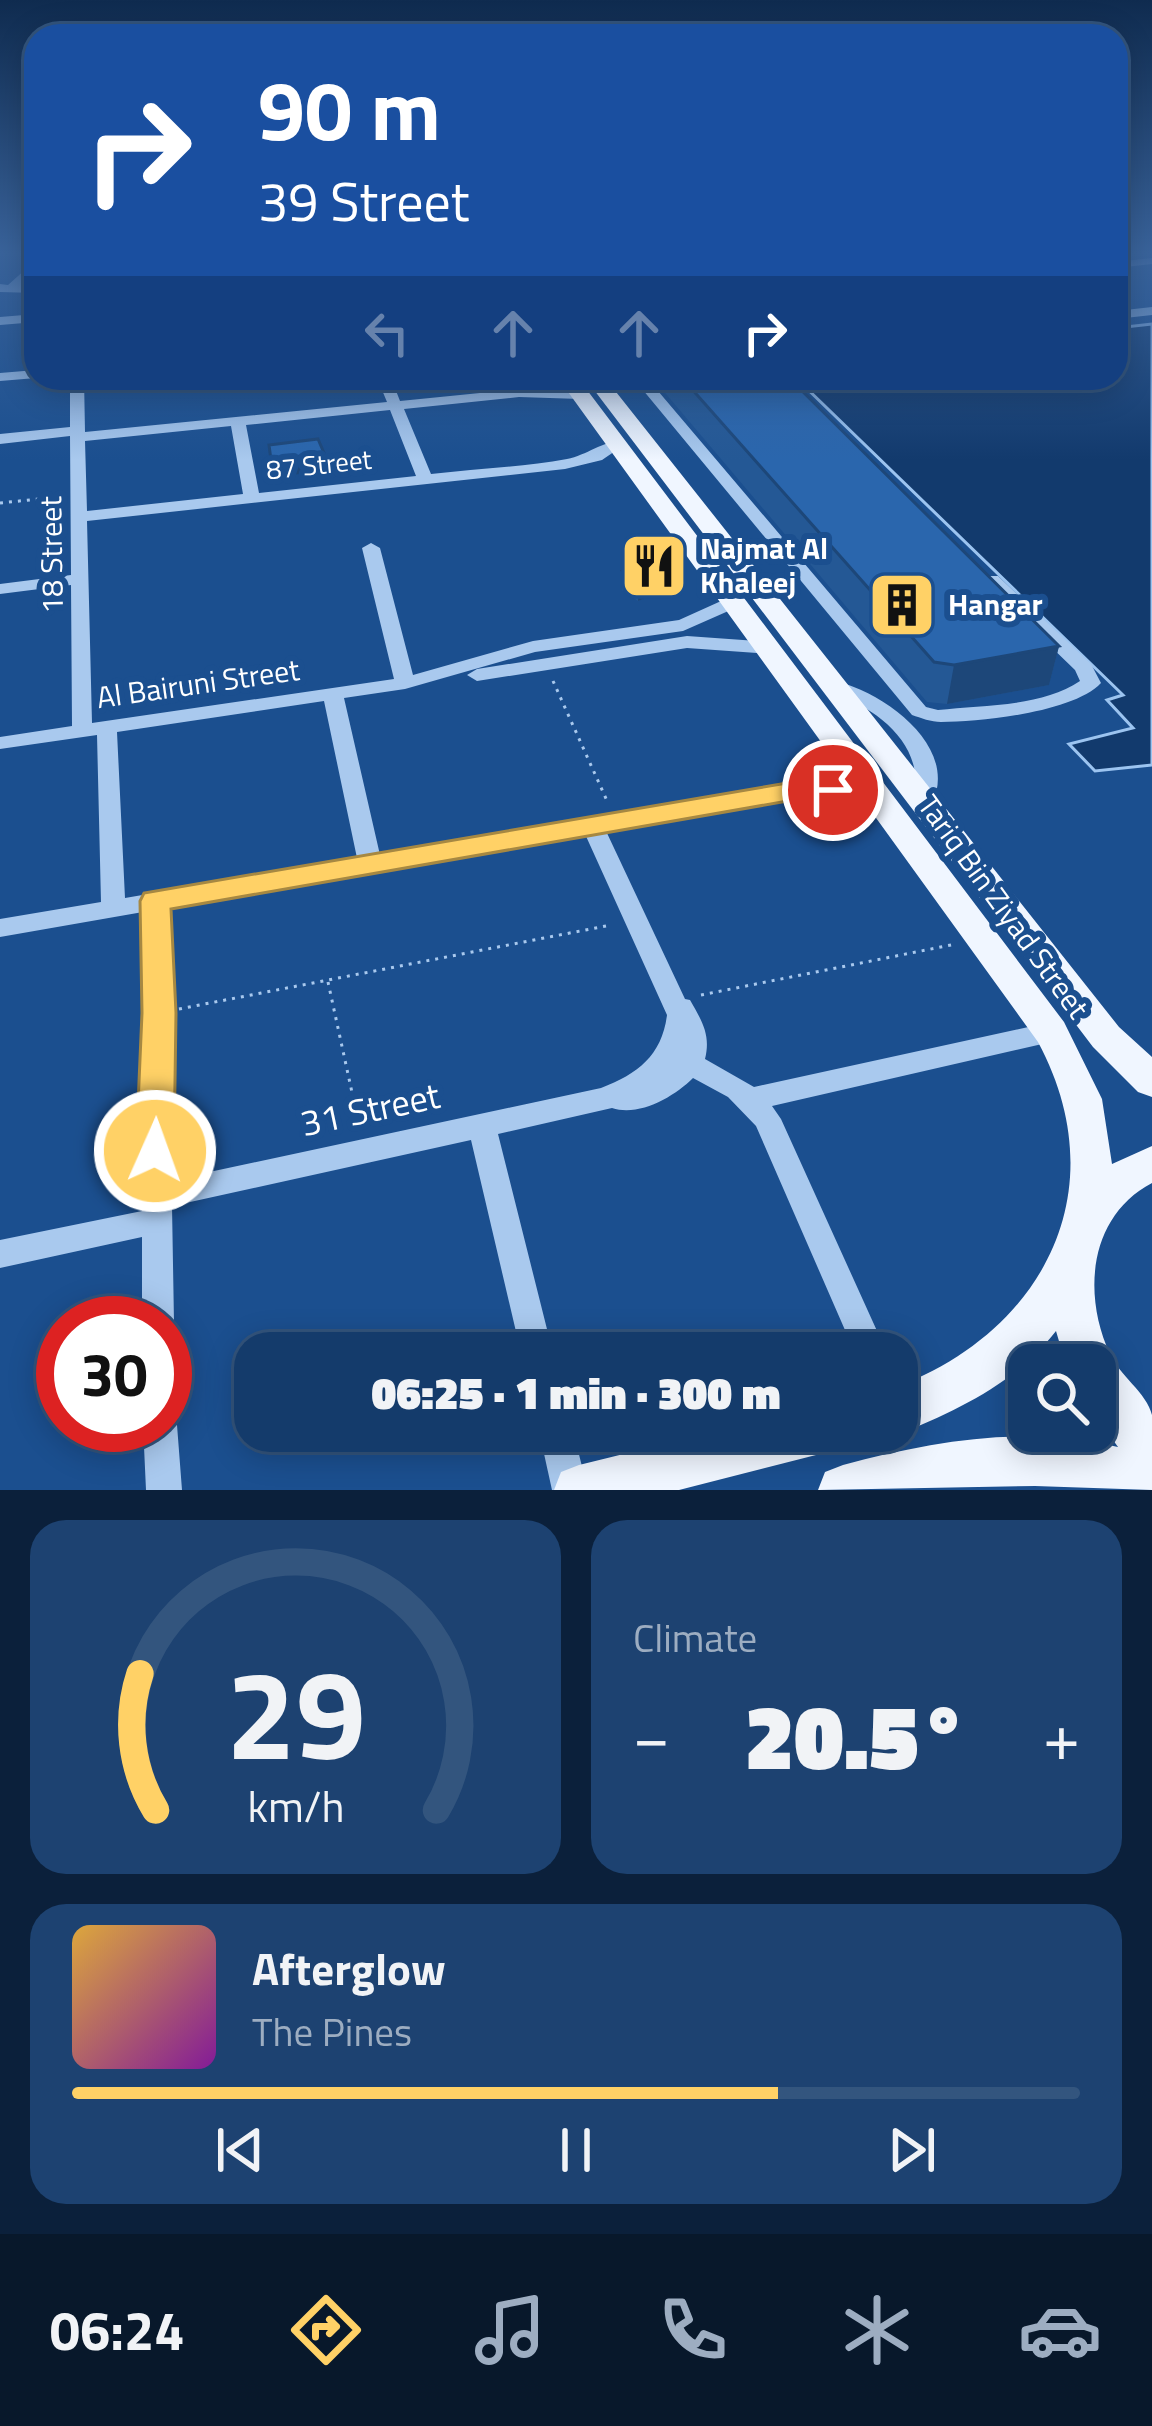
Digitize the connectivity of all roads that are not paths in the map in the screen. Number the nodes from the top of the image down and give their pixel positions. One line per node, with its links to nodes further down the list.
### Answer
1 (77, 390): 9 (street, 18 Street)
2 (390, 390): 7 (street)
3 (541, 390): 7 (street)
4 (587, 390): 11 (main road, Tariq Bin Ziyad Street)
5 (589, 390): 38 (main road, Tariq Bin Ziyad Street)
6 (650, 390): 17 (street)
7 (398, 406): 8 (street); 13 (street)
8 (238, 422): 9 (street); 14 (street)
9 (77, 434): 10 (street); 15 (street, 18 Street)
10 (0, 439)
11 (625, 457): 12 (street, 87 Street); 12 (street, 87 Street); 20 (main road, Tariq Bin Ziyad Street)
12 (565, 464): 13 (street, 87 Street)
13 (427, 481): 14 (street, 87 Street)
14 (252, 500): 15 (street, 87 Street)
15 (79, 517): 18 (street, 18 Street)
16 (371, 548): 22 (street)
17 (982, 571)
18 (80, 579): 19 (street); 25 (street, 18 Street)
19 (0, 589)
20 (736, 601): 21 (main road, Tariq Bin Ziyad Street); 22 (street, Al Bairuni Street)
21 (771, 648): 22 (street, Al Bairuni Street); 27 (main road, Tariq Bin Ziyad Street)
22 (405, 683): 23 (street, Al Bairuni Street)
23 (334, 694): 24 (street, Al Bairuni Street); 31 (street)
24 (107, 728): 25 (street, Al Bairuni Street); 33 (street)
25 (82, 731): 26 (street, Al Bairuni Street)
26 (0, 743)
27 (848, 752): 28 (street); 29 (main road, Tariq Bin Ziyad Street)
28 (799, 790): 29 (street); 30 (street)
29 (883, 802): 36 (main road, Tariq Bin Ziyad Street)
30 (604, 824): 31 (street); 35 (street)
31 (370, 864): 32 (street)
32 (155, 901): 33 (street); 43 (street)
33 (113, 908): 34 (street)
34 (0, 928)
35 (676, 1000): 37 (street); 39 (street, 31 Street)
36 (1051, 1032): 40 (street); 44 (main road, Tariq Bin Ziyad Street)
37 (691, 1064): 39 (street, 31 Street); 40 (street)
38 (1152, 1081)
39 (604, 1099): 41 (street, 31 Street)
40 (752, 1099): 49 (street)
41 (482, 1125): 43 (street, 31 Street); 48 (street)
42 (1152, 1163): 44 (main road)
43 (155, 1209): 45 (street, 31 Street); 47 (street)
44 (1085, 1216): 46 (main road, Tariq Bin Ziyad Street)
45 (0, 1254)
46 (1071, 1261): 50 (main road); 51 (main road)
47 (157, 1296)
48 (532, 1332)
49 (862, 1332)
50 (1082, 1344)
51 (918, 1402)
52 (1116, 1404): 55 (main road)
53 (561, 1452): 57 (street)
54 (732, 1452): 58 (main road)
55 (1152, 1453)
56 (1152, 1482): 59 (main road)
57 (570, 1490)
58 (579, 1490)
59 (843, 1490)

